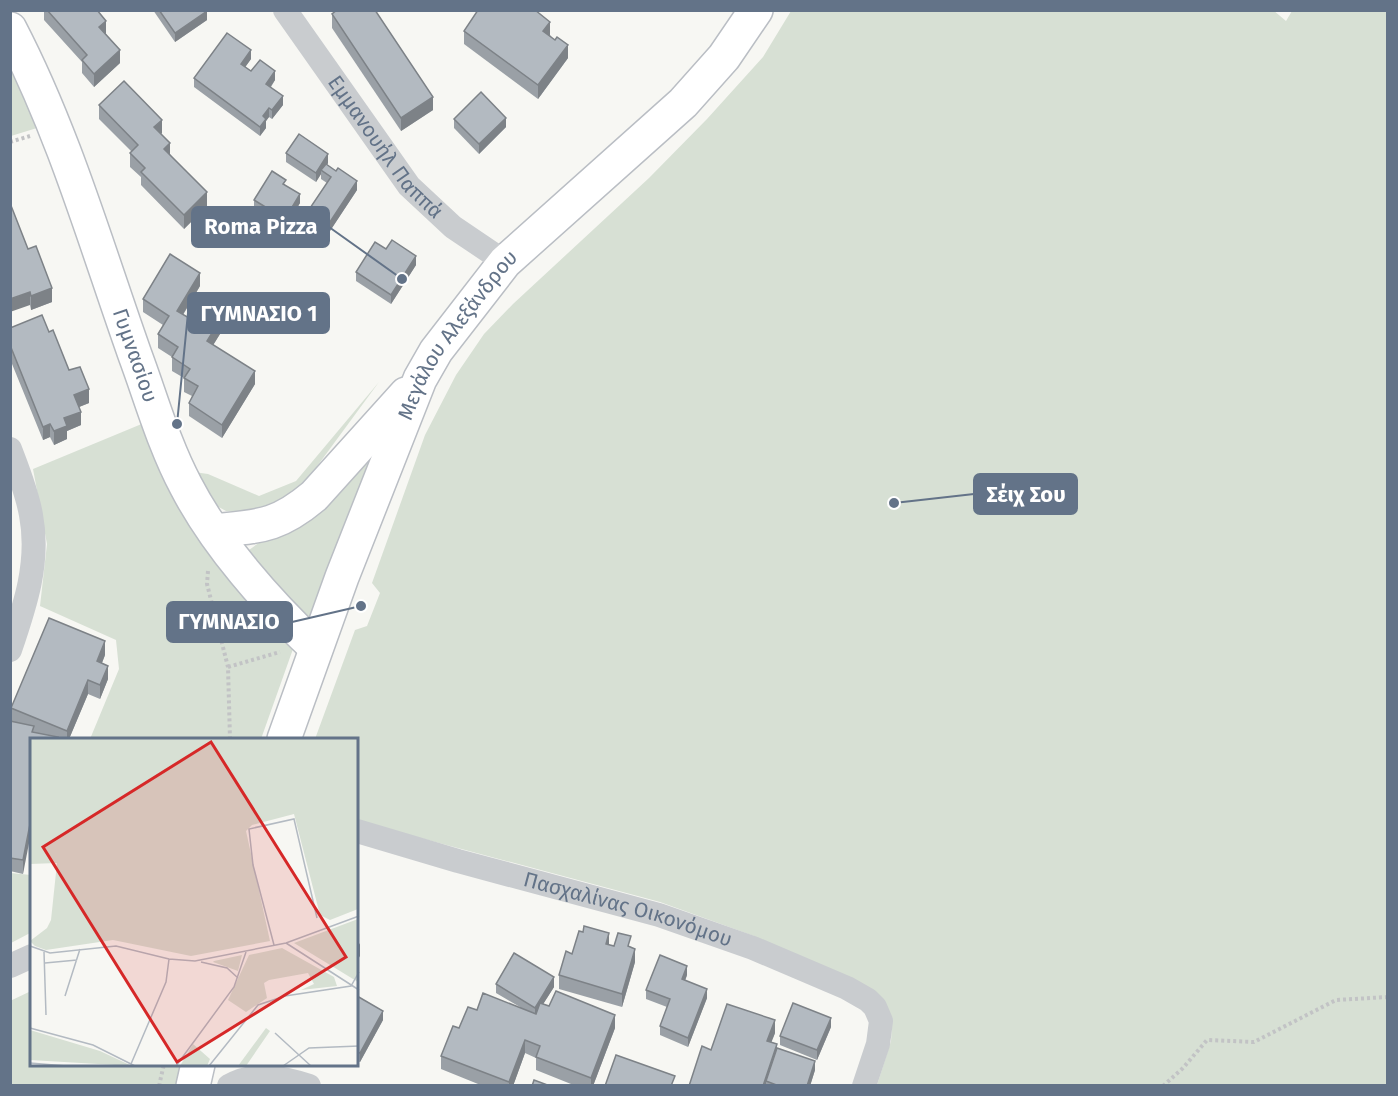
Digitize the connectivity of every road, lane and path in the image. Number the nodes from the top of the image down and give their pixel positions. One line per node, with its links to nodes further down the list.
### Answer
1 (285, 10): 4 (street, Εμμανουήλ Παππά)
2 (756, 10): 4 (main road, Μεγάλου Αλεξάνδρου)
3 (10, 29): 7 (main road, Γυμνασίου)
4 (505, 262): 5 (main road, Μεγάλου Αλεξάνδρου)
5 (420, 379): 7 (main road); 8 (main road, Μεγάλου Αλεξάνδρου)
6 (10, 449): 9 (street)
7 (213, 530): 8 (main road, Γυμνασίου); 11 (path)
8 (316, 648): 13 (main road, Μεγάλου Αλεξάνδρου)
9 (10, 650)
10 (282, 652): 11 (path)
11 (228, 667): 12 (path)
12 (230, 738)
13 (284, 738)
14 (358, 831): 25 (street, Πασχαλίνας Οικονόμου)
15 (30, 957): 16 (street)
16 (10, 966)
17 (1388, 997): 26 (path)
18 (164, 1066): 21 (path)
19 (198, 1066): 22 (main road)
20 (261, 1070): 23 (street); 24 (street)
21 (159, 1086)
22 (194, 1086)
23 (229, 1086)
24 (309, 1086)
25 (864, 1086)
26 (1163, 1086)

